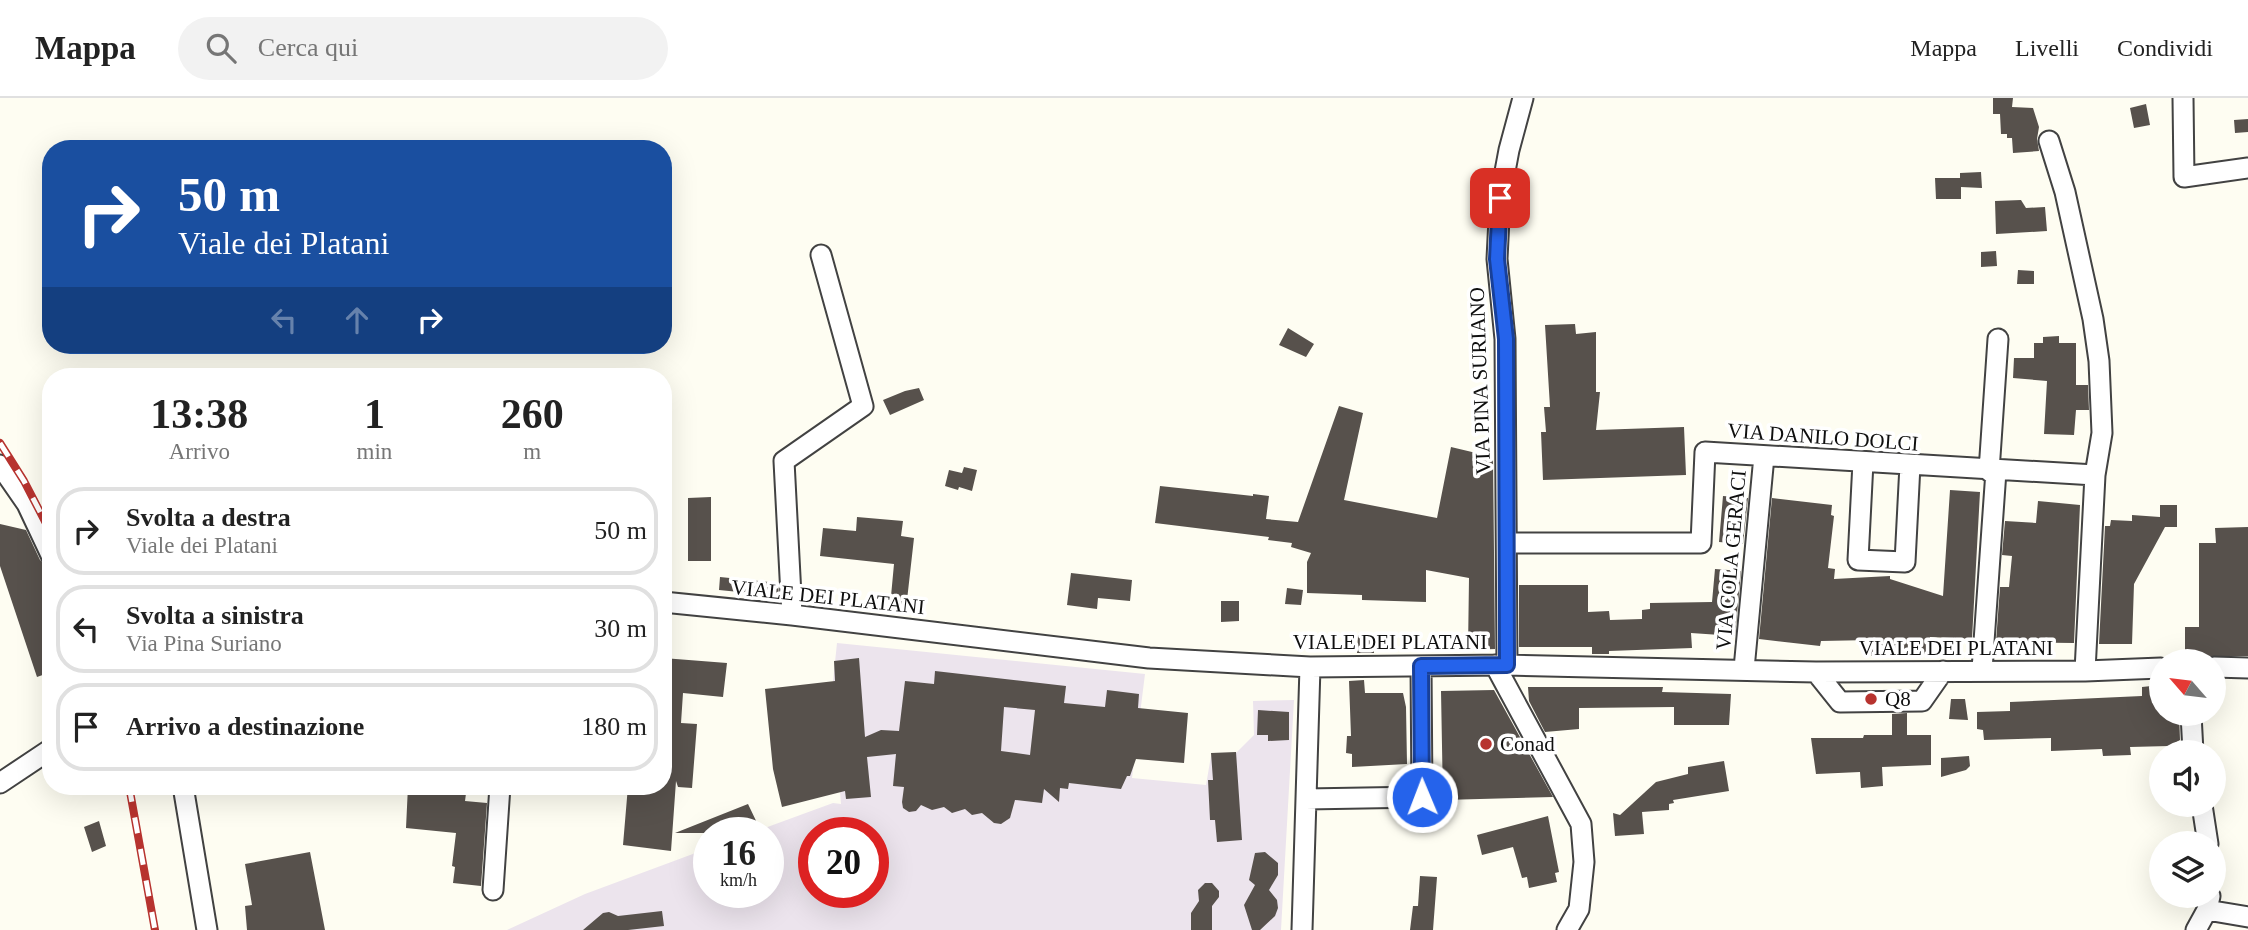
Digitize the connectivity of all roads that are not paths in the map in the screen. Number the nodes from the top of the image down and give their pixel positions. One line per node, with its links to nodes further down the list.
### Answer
1 (1523, 98): 14 (street, VIA PINA SURIANO)
2 (2183, 98): 4 (street)
3 (2049, 141): 12 (street)
4 (2248, 167)
5 (821, 255): 16 (street)
6 (1998, 339): 11 (street)
7 (1764, 456): 8 (street, VIA DANILO DOLCI); 14 (street, VIA DANILO DOLCI); 23 (street, VIA COLA GERACI)
8 (1863, 462): 10 (street, VIA DANILO DOLCI); 10 (street)
9 (0, 465): 13 (street)
10 (1910, 465): 11 (street, VIA DANILO DOLCI)
11 (1993, 471): 12 (street, VIA DANILO DOLCI); 24 (street)
12 (2095, 475): 26 (street)
13 (42, 536)
14 (1508, 543): 17 (street, VIA PINA SURIANO)
15 (672, 603): 16 (street, VIALE DEI PLATANI)
16 (793, 615): 19 (street, VIALE DEI PLATANI)
17 (1501, 665): 18 (street, VIALE DEI PLATANI); 23 (street, VIALE DEI PLATANI); 39 (street)
18 (1421, 666): 19 (street, VIALE DEI PLATANI); 32 (street)
19 (1310, 667): 32 (street)
20 (2226, 667): 22 (street)
21 (2149, 668): 26 (street, VIALE DEI PLATANI)
22 (2248, 668)
23 (1744, 669): 27 (street, VIALE DEI PLATANI)
24 (1982, 670): 25 (street, VIALE DEI PLATANI); 26 (street, VIALE DEI PLATANI)
25 (1943, 671): 27 (street, VIALE DEI PLATANI); 27 (street)
26 (2085, 671)
27 (1816, 672)
28 (42, 755): 29 (street)
29 (0, 783)
30 (184, 795): 37 (street)
31 (499, 795): 33 (street)
32 (1306, 799): 38 (street)
33 (493, 890)
34 (2206, 908): 40 (street)
35 (2222, 908): 36 (street)
36 (2248, 917)
37 (207, 930)
38 (1301, 930)
39 (1567, 930)
40 (2196, 930)

